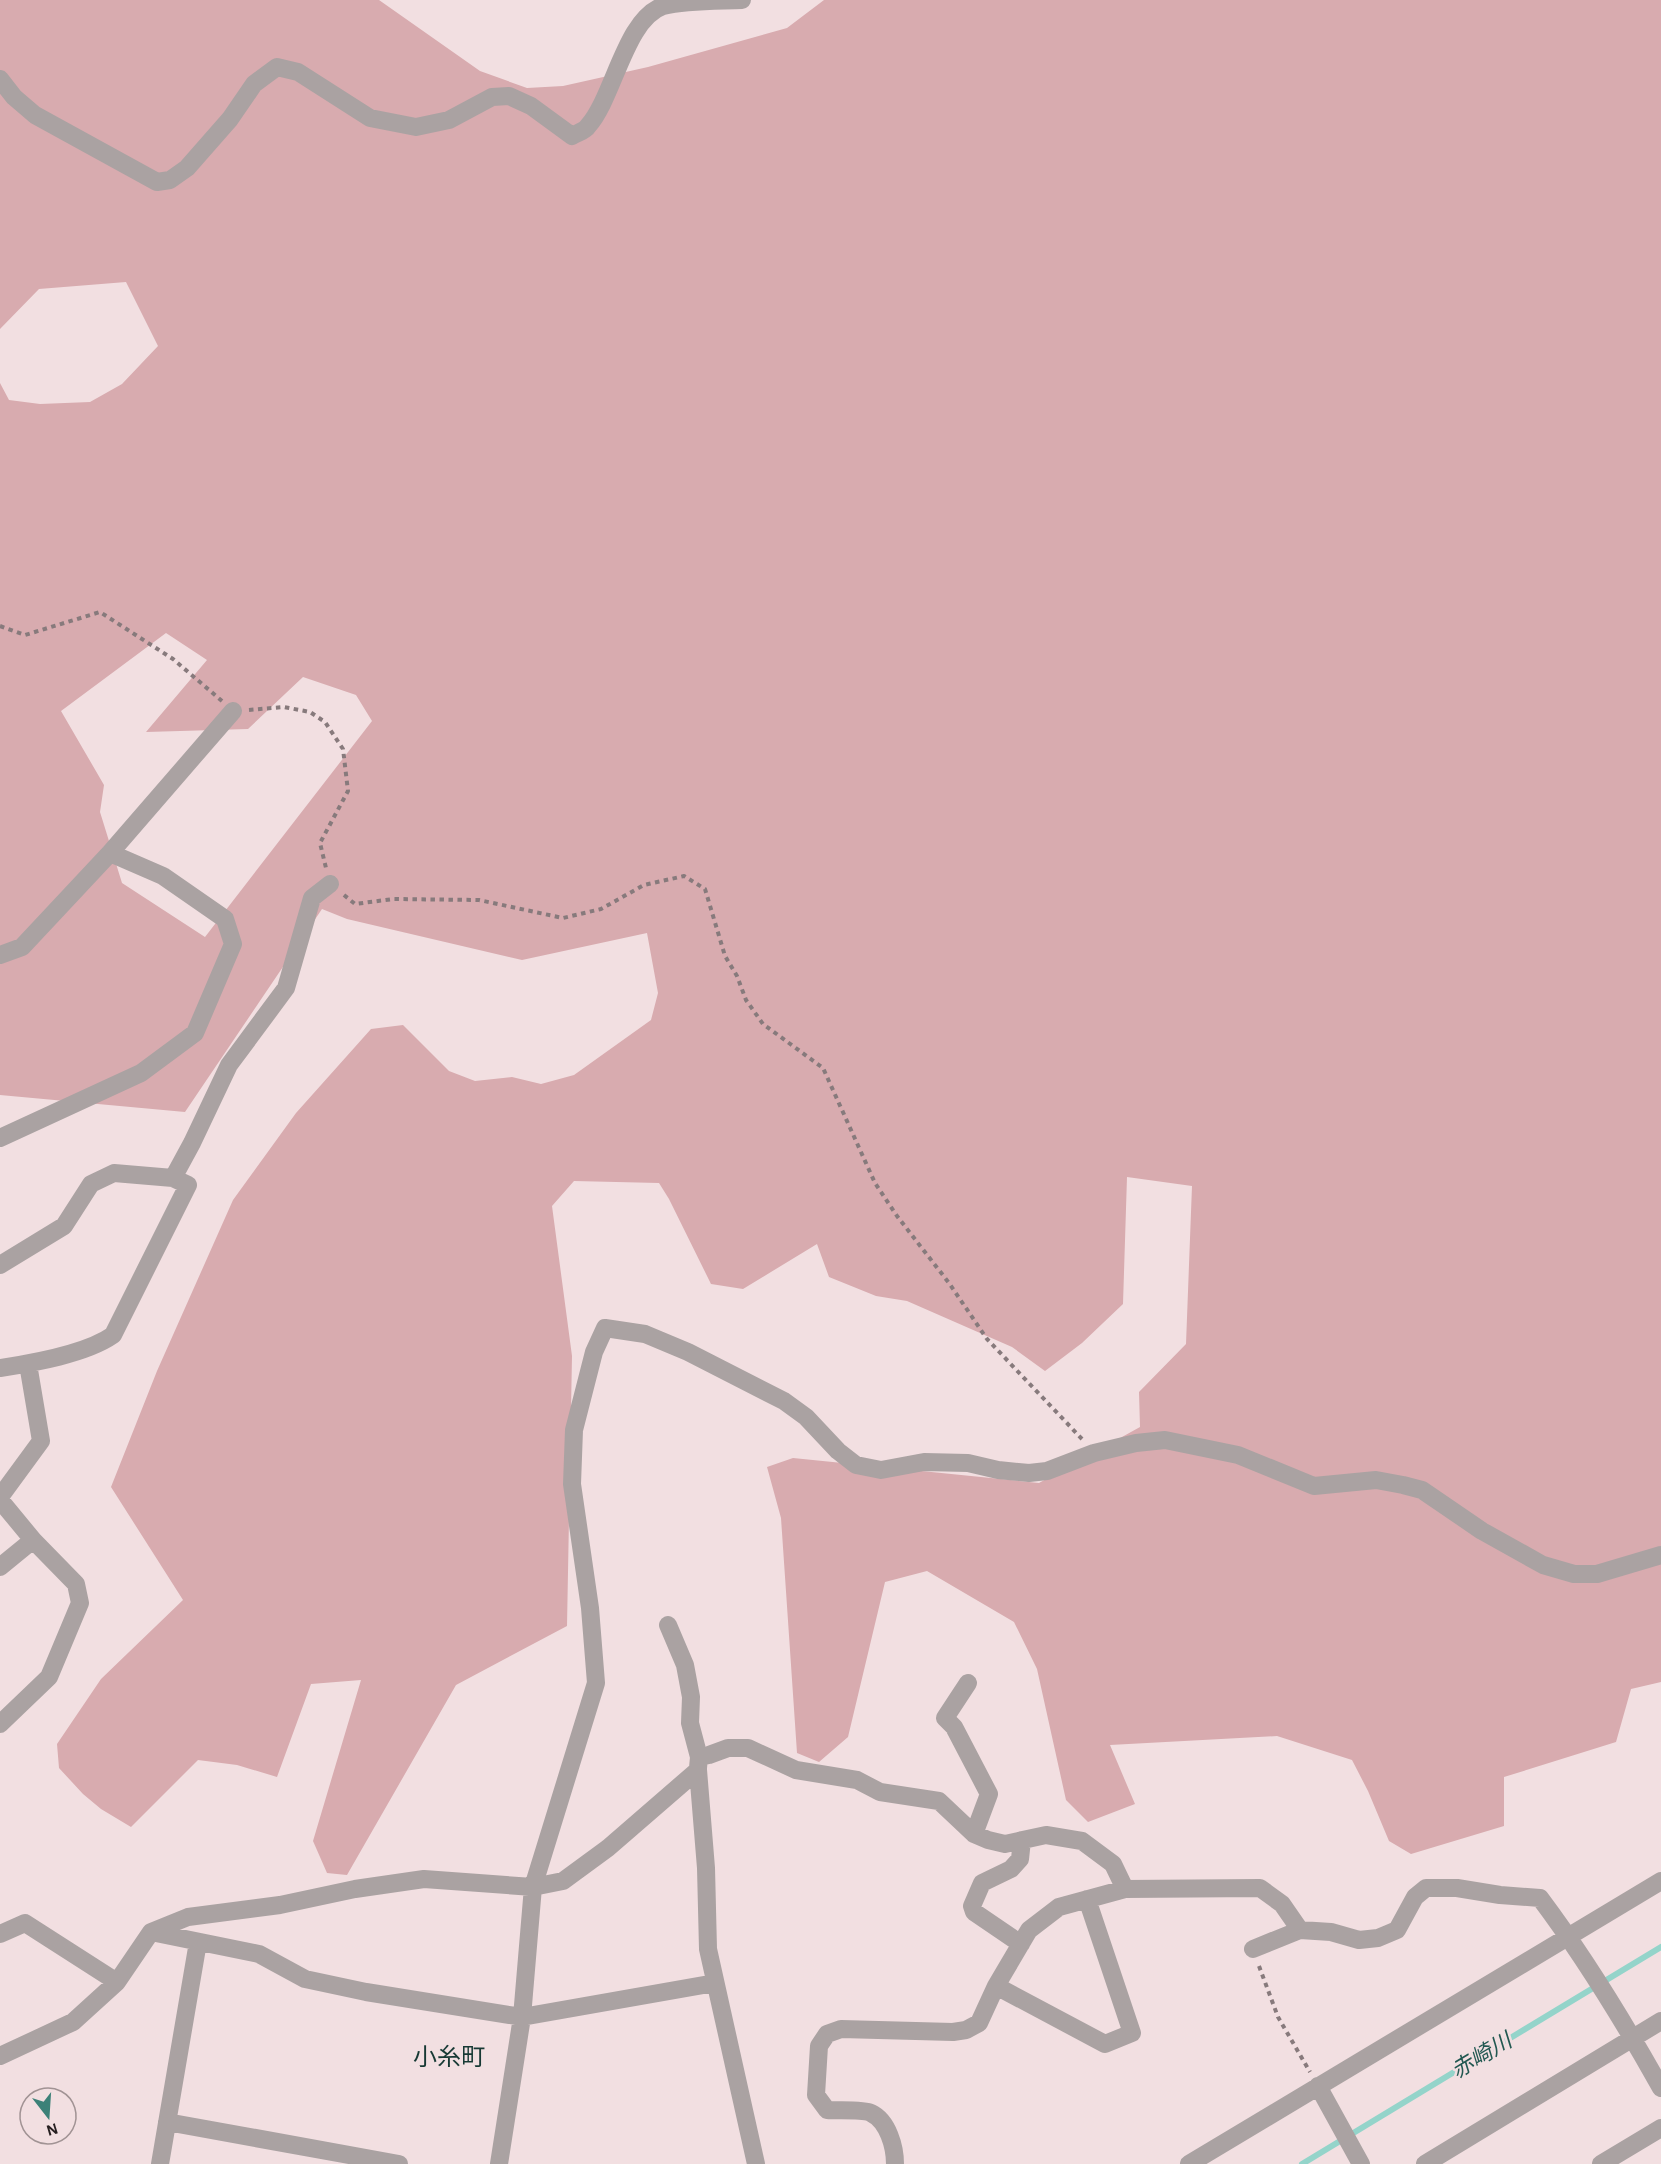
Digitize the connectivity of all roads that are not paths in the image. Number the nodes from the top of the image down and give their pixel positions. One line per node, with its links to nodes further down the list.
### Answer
1 (742, 0): 2 (street)
2 (0, 79)
3 (233, 711): 4 (street)
4 (110, 853): 6 (street); 7 (street)
5 (330, 884): 8 (street)
6 (0, 955)
7 (0, 1138)
8 (173, 1178): 9 (street); 10 (street)
9 (0, 1265)
10 (28, 1364): 11 (street); 12 (street)
11 (0, 1368)
12 (0, 1498): 13 (street)
13 (33, 1540): 15 (street); 18 (street)
14 (1661, 1555): 23 (street)
15 (0, 1567)
16 (668, 1624): 19 (street)
17 (968, 1683): 20 (street)
18 (0, 1724)
19 (698, 1763): 20 (street); 23 (street); 34 (street)
20 (974, 1834): 21 (street)
21 (1022, 1840): 24 (street); 31 (street)
22 (1661, 1881): 29 (street)
23 (533, 1887): 27 (street); 36 (street)
24 (1125, 1889): 25 (street); 26 (street)
25 (1087, 1899): 31 (street); 35 (street)
26 (1300, 1930): 29 (street); 32 (street)
27 (152, 1932): 30 (street); 33 (street)
28 (0, 1934): 33 (street)
29 (1568, 1936): 38 (street); 40 (street)
30 (198, 1942): 36 (street); 42 (street)
31 (1021, 1944): 35 (street)
32 (1253, 1949)
33 (117, 1982): 39 (street)
34 (715, 1983): 36 (street); 47 (street)
35 (996, 1986): 48 (street)
36 (522, 2017): 46 (street)
37 (1661, 2021): 38 (street)
38 (1633, 2038): 41 (street); 51 (street)
39 (0, 2056)
40 (1318, 2086): 49 (street); 50 (street)
41 (1661, 2088)
42 (167, 2122): 44 (street); 45 (street)
43 (1661, 2128): 52 (street)
44 (160, 2164)
45 (399, 2164)
46 (499, 2164)
47 (756, 2164)
48 (895, 2164)
49 (1189, 2164)
50 (1361, 2164)
51 (1425, 2164)
52 (1601, 2164)

